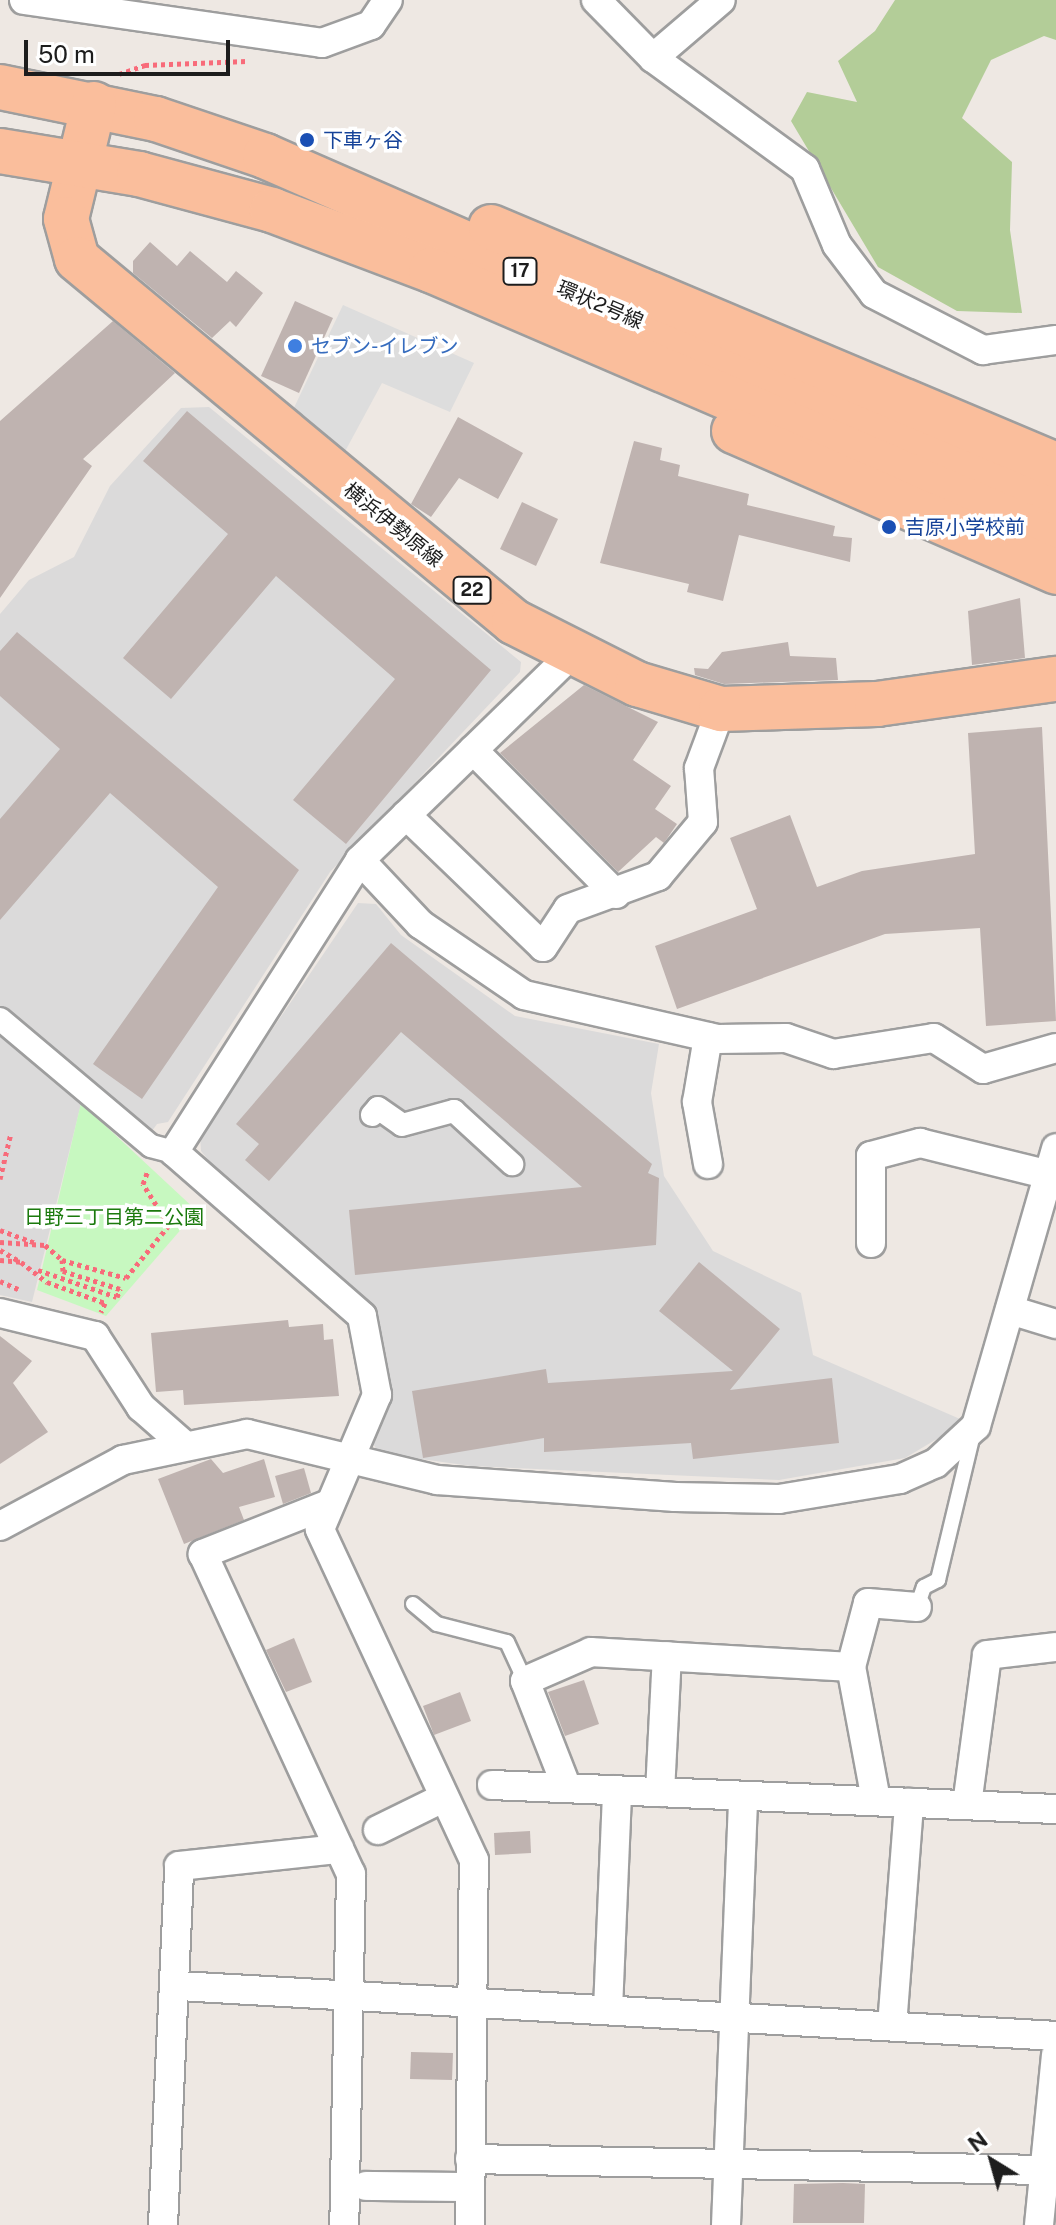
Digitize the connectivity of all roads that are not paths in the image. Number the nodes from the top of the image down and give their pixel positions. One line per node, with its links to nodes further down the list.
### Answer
1 (24, 0): 4 (street)
2 (596, 0): 5 (street)
3 (721, 0): 5 (street)
4 (379, 3)
5 (653, 58): 12 (street)
6 (0, 87): 7 (main road, 環状2号線 / 17)
7 (107, 89): 9 (main road, 環状2号線 / 17); 10 (main road, 横浜伊勢原線 / 22)
8 (0, 151): 10 (main road, 環状2号線 / 17)
9 (265, 156): 13 (main road, 環状2号線 / 17); 14 (main road)
10 (81, 163): 11 (main road, 環状2号線 / 17); 18 (main road, 横浜伊勢原線 / 22)
11 (383, 255): 13 (main road, 環状2号線 / 17); 17 (main road)
12 (1056, 340)
13 (770, 396): 15 (main road, 環状2号線 / 17); 16 (main road, 環状2号線 / 17)
14 (1056, 465)
15 (1056, 501)
16 (1056, 539)
17 (1056, 572)
18 (571, 655): 20 (main road, 横浜伊勢原線 / 22); 21 (street)
19 (1056, 679): 20 (main road, 横浜伊勢原線 / 22)
20 (721, 709): 24 (street)
21 (473, 750): 22 (street); 24 (street)
22 (406, 815): 23 (street); 24 (street)
23 (360, 860): 26 (street); 30 (street)
24 (616, 894)
25 (0, 1019): 30 (street)
26 (708, 1037): 27 (street); 32 (street)
27 (1056, 1048)
28 (372, 1115): 31 (street)
29 (1056, 1148): 33 (street)
30 (170, 1151): 40 (street)
31 (512, 1164)
32 (708, 1164)
33 (1049, 1175): 34 (street); 35 (street)
34 (871, 1243)
35 (1010, 1310): 37 (street); 38 (street)
36 (0, 1313): 39 (street)
37 (1056, 1324)
38 (976, 1426): 40 (street); 44 (lane)
39 (182, 1443): 40 (street); 42 (street)
40 (353, 1455): 41 (street)
41 (329, 1504): 54 (street); 60 (street)
42 (0, 1526)
43 (413, 1604): 48 (lane)
44 (917, 1607): 47 (street)
45 (1056, 1647): 57 (street)
46 (667, 1656): 47 (street); 48 (street); 52 (street)
47 (851, 1667): 55 (street)
48 (525, 1681): 50 (street)
49 (492, 1785): 50 (street)
50 (567, 1788): 51 (street)
51 (617, 1790): 52 (street); 64 (street)
52 (660, 1792): 53 (street)
53 (743, 1796): 55 (street); 65 (street)
54 (443, 1798): 59 (street); 63 (street)
55 (876, 1800): 56 (street)
56 (909, 1803): 57 (street); 66 (street)
57 (967, 1805): 58 (street)
58 (1056, 1809)
59 (378, 1830)
60 (339, 1849): 61 (street); 62 (street)
61 (179, 1986): 62 (street); 73 (street)
62 (345, 1994): 63 (street); 72 (street)
63 (469, 2001): 64 (street); 71 (street)
64 (608, 2009): 65 (street)
65 (733, 2017): 66 (street); 69 (street)
66 (892, 2026): 67 (street)
67 (1056, 2036)
68 (1056, 2055): 70 (street)
69 (728, 2164): 70 (street); 71 (street); 76 (street)
70 (1044, 2170): 77 (street)
71 (470, 2173): 72 (street); 75 (street)
72 (354, 2186): 74 (street)
73 (163, 2225)
74 (344, 2225)
75 (470, 2225)
76 (726, 2225)
77 (1039, 2225)

